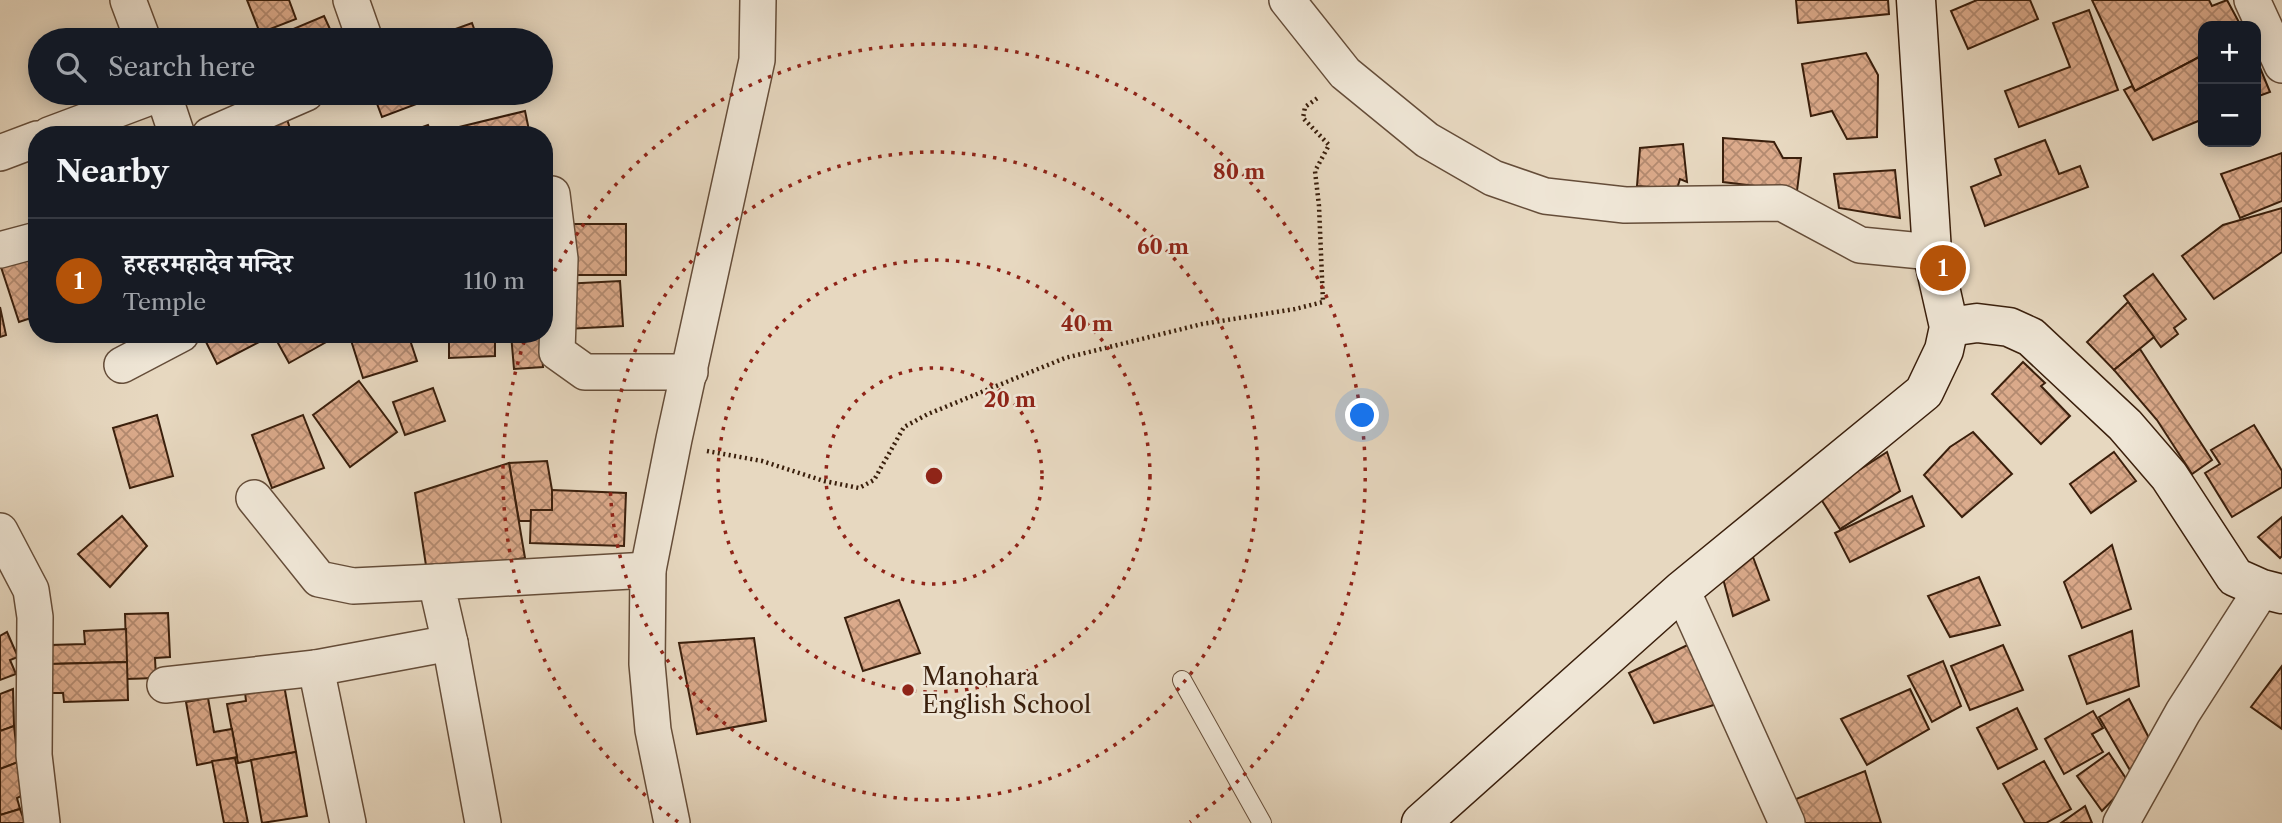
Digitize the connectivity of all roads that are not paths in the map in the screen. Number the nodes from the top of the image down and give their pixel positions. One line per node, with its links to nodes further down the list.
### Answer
1 (128, 0): 7 (street)
2 (351, 0): 8 (street)
3 (758, 0): 25 (street)
4 (1287, 0): 20 (street)
5 (1916, 0): 20 (main road)
6 (2252, 0): 9 (street)
7 (138, 28)
8 (361, 28)
9 (2282, 65)
10 (130, 105): 13 (street)
11 (166, 105): 14 (street)
12 (279, 105): 15 (street)
13 (73, 126)
14 (174, 126)
15 (231, 126)
16 (28, 142): 17 (street)
17 (0, 153)
18 (28, 242): 19 (street)
19 (0, 250)
20 (1932, 252): 22 (main road)
21 (553, 278): 25 (street)
22 (1949, 327): 30 (main road); 31 (main road)
23 (164, 343): 24 (street)
24 (122, 365)
25 (690, 372): 28 (street)
26 (254, 498): 29 (street)
27 (0, 531): 37 (street)
28 (648, 570): 29 (street); 39 (street)
29 (436, 582): 32 (street)
30 (1682, 590): 41 (main road); 42 (street)
31 (2272, 591): 43 (street)
32 (450, 643): 33 (street); 38 (street)
33 (316, 668): 35 (street); 36 (street)
34 (1182, 680): 40 (lane)
35 (165, 685)
36 (340, 821)
37 (42, 823)
38 (483, 823)
39 (672, 823)
40 (1262, 823)
41 (1422, 823)
42 (1787, 823)
43 (2121, 823)

